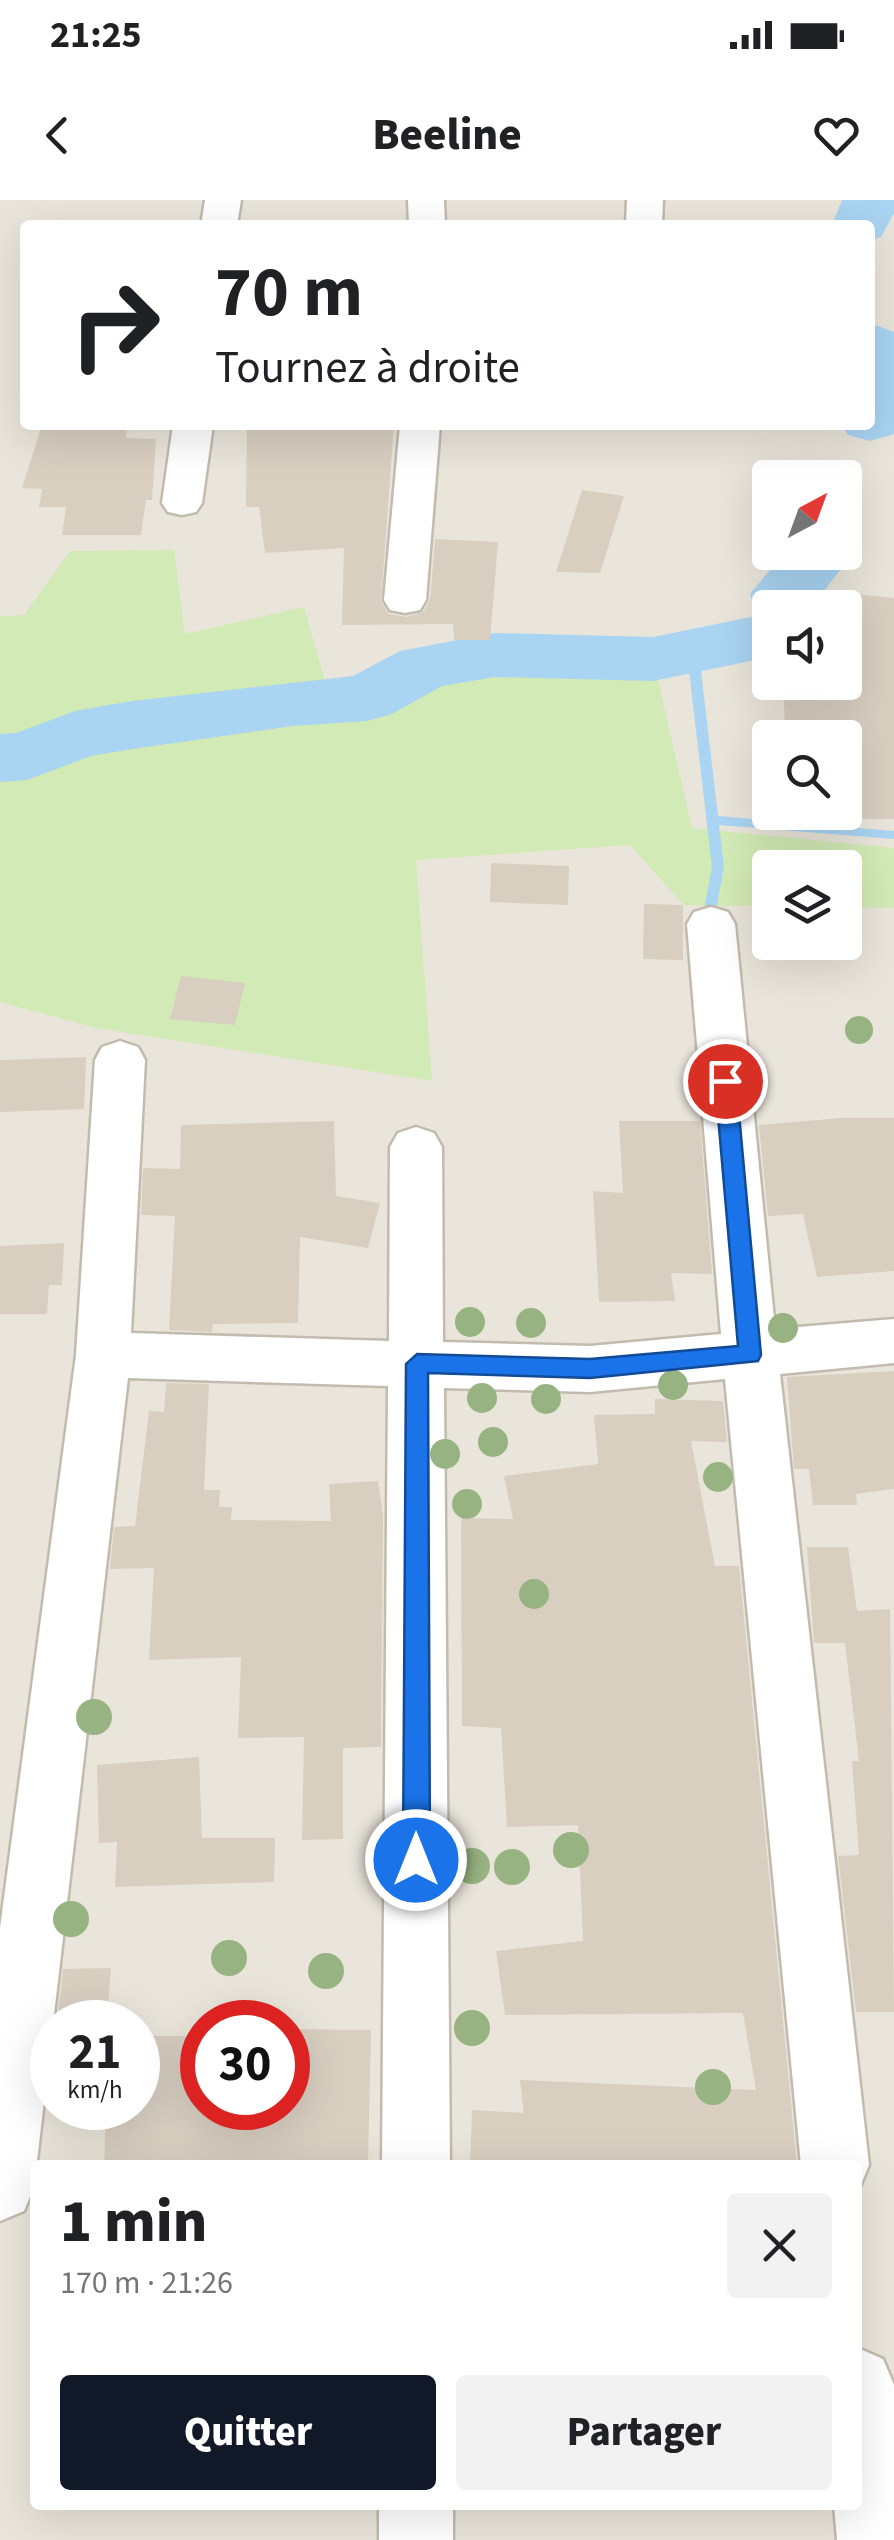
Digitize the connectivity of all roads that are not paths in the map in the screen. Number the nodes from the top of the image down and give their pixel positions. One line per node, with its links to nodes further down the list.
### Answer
1 (192, 430): 3 (street)
2 (420, 430): 4 (street)
3 (182, 503)
4 (405, 600)
5 (711, 924): 10 (street)
6 (120, 1060): 9 (street)
7 (416, 1147): 11 (street)
8 (894, 1341): 10 (street)
9 (103, 1355): 11 (street); 14 (street)
10 (750, 1355): 11 (street); 13 (street)
11 (417, 1364): 12 (street)
12 (416, 2160)
13 (833, 2160)
14 (0, 2187)
15 (862, 2423): 18 (street)
16 (416, 2510): 17 (street)
17 (416, 2540)
18 (874, 2540)

